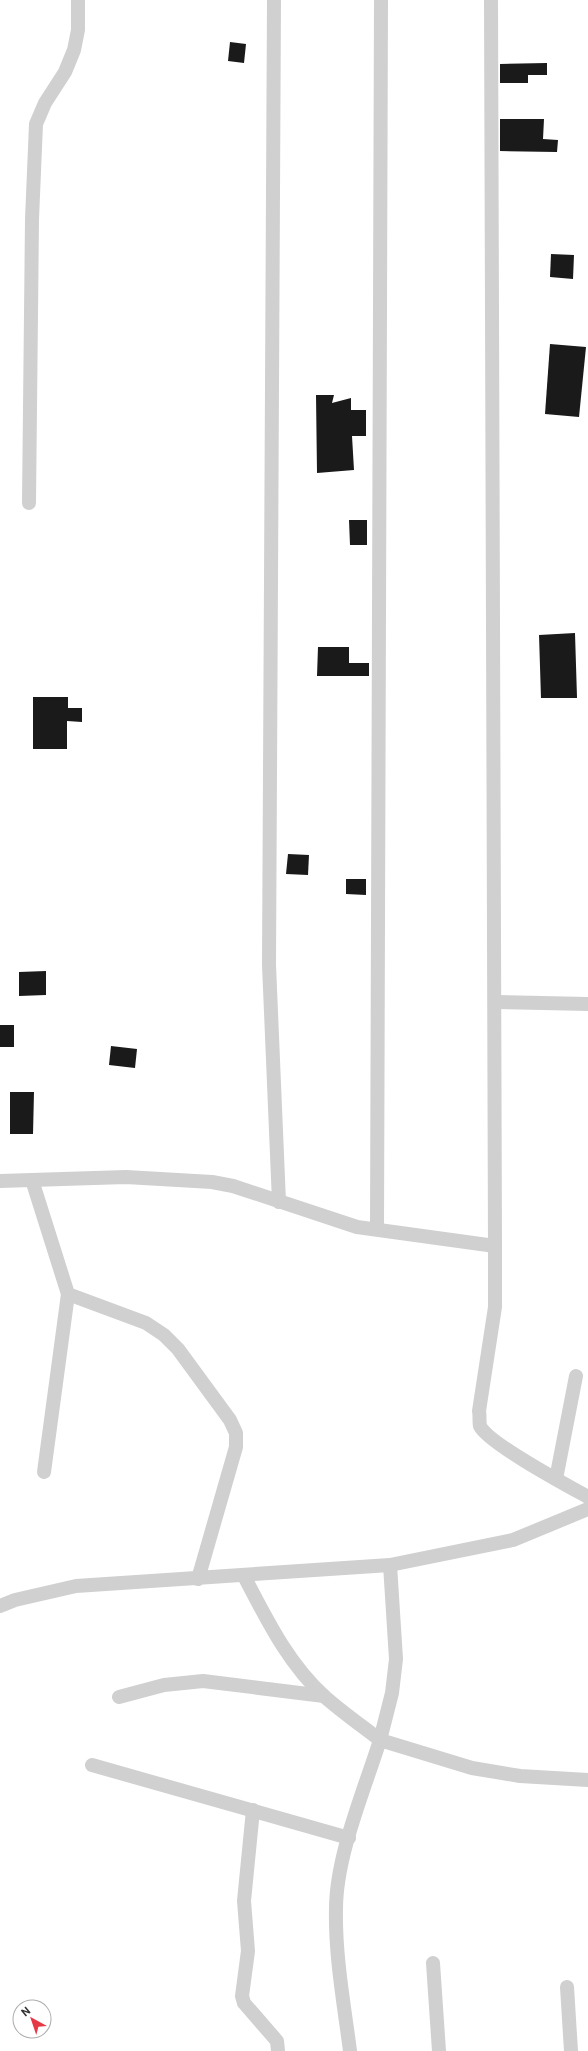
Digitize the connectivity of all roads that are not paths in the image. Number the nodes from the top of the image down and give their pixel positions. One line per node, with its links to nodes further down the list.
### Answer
1 (78, 0): 5 (street)
2 (274, 0): 10 (street)
3 (381, 0): 11 (street)
4 (491, 0): 6 (street)
5 (30, 504)
6 (495, 1002): 7 (street); 12 (street)
7 (588, 1004)
8 (32, 1180): 9 (street); 10 (street); 13 (street)
9 (0, 1182)
10 (279, 1202): 11 (street)
11 (377, 1229): 12 (street)
12 (495, 1246): 16 (street)
13 (68, 1294): 15 (street); 21 (street)
14 (576, 1376): 16 (street)
15 (44, 1472)
16 (556, 1479): 17 (street)
17 (588, 1497)
18 (588, 1508): 19 (street)
19 (390, 1565): 20 (street); 25 (street)
20 (244, 1576): 21 (street); 23 (street)
21 (198, 1579): 22 (street)
22 (0, 1606)
23 (324, 1696): 24 (street); 25 (street)
24 (119, 1697)
25 (380, 1740): 27 (street); 29 (street)
26 (92, 1765): 28 (street)
27 (588, 1780)
28 (253, 1810): 29 (street); 32 (street)
29 (349, 1838): 33 (street)
30 (433, 1963): 34 (street)
31 (568, 1987): 35 (street)
32 (278, 2051)
33 (350, 2051)
34 (439, 2051)
35 (571, 2051)

